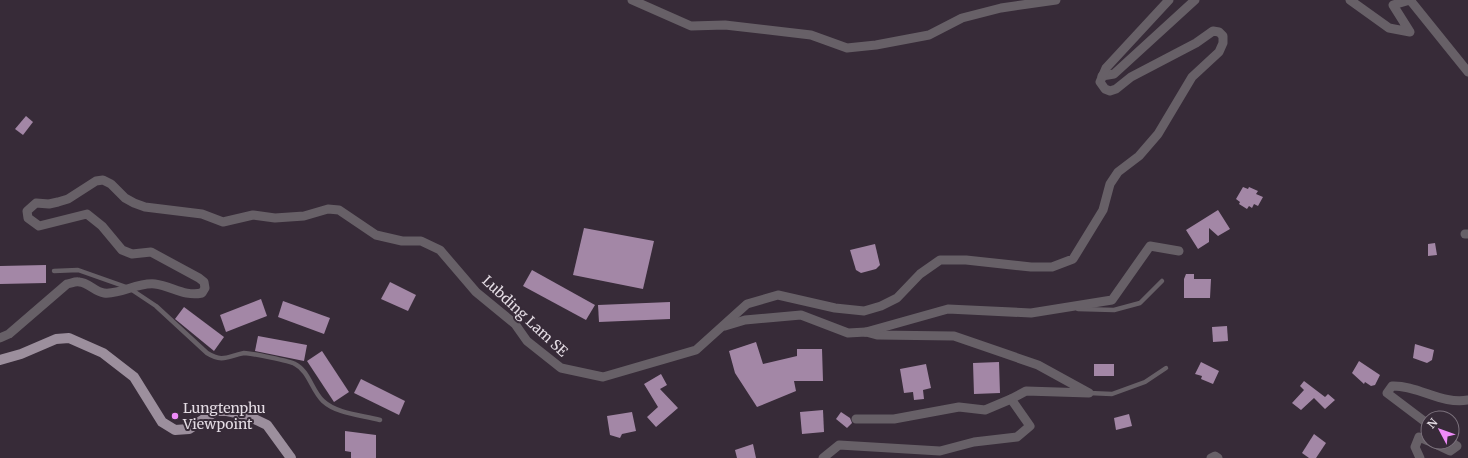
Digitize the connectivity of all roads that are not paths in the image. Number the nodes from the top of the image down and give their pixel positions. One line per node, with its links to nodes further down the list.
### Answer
1 (632, 0): 2 (street)
2 (1056, 0)
3 (1169, 0): 7 (street)
4 (1195, 0): 7 (street)
5 (1350, 0): 6 (street)
6 (1468, 72)
7 (1102, 76): 13 (street, Lubding Lam SE)
8 (1179, 251): 12 (street)
9 (54, 271): 11 (lane)
10 (1162, 280): 12 (lane)
11 (129, 288): 13 (street, Lubding Lam SE); 15 (street, Lubding Lam SE); 23 (lane)
12 (1058, 309): 14 (street)
13 (722, 327): 14 (street)
14 (866, 332): 18 (street)
15 (0, 338)
16 (0, 360): 25 (main road)
17 (1166, 368): 18 (lane)
18 (1089, 393): 19 (street)
19 (1011, 400): 22 (street); 26 (street)
20 (1468, 400): 21 (street)
21 (1420, 418)
22 (856, 419)
23 (380, 420)
24 (1420, 437): 29 (street)
25 (290, 458)
26 (823, 458)
27 (1211, 458): 28 (street)
28 (1218, 458)
29 (1420, 458)

